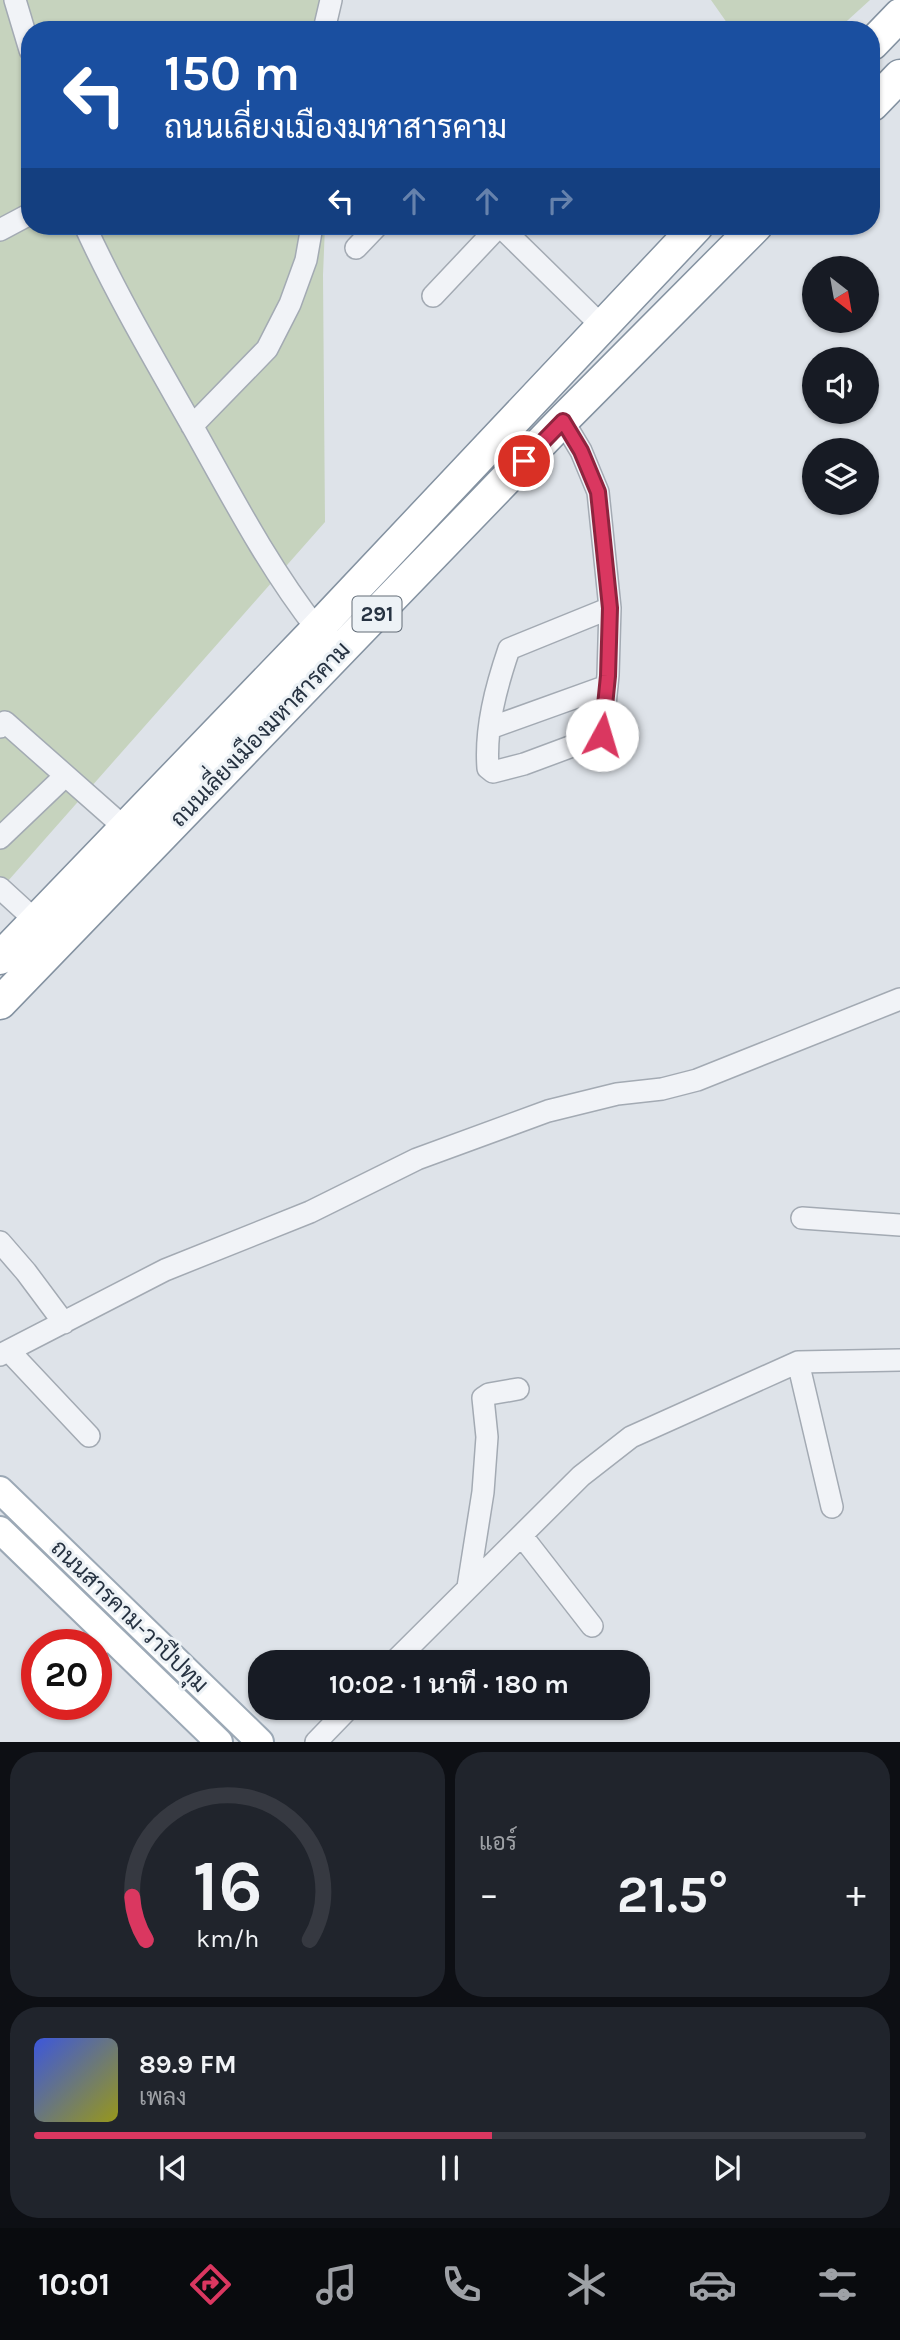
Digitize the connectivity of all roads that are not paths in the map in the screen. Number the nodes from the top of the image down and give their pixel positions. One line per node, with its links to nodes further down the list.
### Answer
1 (15, 0): 4 (street)
2 (331, 0): 5 (street)
3 (900, 15): 6 (highway)
4 (21, 21)
5 (326, 21)
6 (880, 36)
7 (900, 76): 8 (highway)
8 (880, 97)
9 (21, 219): 10 (street)
10 (0, 230)
11 (90, 235): 22 (street)
12 (310, 235): 22 (street)
13 (368, 235): 18 (street)
14 (491, 235): 19 (street)
15 (508, 235): 20 (street)
16 (688, 235): 20 (highway, ถนนเลี่ยงเมืองมหาสารคาม / 291)
17 (747, 235): 21 (highway, ถนนเลี่ยงเมืองมหาสารคาม / 291)
18 (356, 248)
19 (433, 296)
20 (602, 326): 24 (highway, ถนนเลี่ยงเมืองมหาสารคาม / 291)
21 (563, 421): 23 (street); 35 (highway, ถนนเลี่ยงเมืองมหาสารคาม / 291)
22 (192, 426): 24 (street)
23 (610, 608): 25 (street); 27 (street)
24 (317, 629): 29 (highway, ถนนเลี่ยงเมืองมหาสารคาม / 291)
25 (607, 686): 27 (street); 27 (street)
26 (0, 727): 28 (street)
27 (490, 728)
28 (65, 776): 29 (street); 30 (street)
29 (125, 828): 32 (highway, ถนนเลี่ยงเมืองมหาสารคาม / 291)
30 (0, 838)
31 (0, 887): 32 (street)
32 (35, 920): 33 (highway, ถนนเลี่ยงเมืองมหาสารคาม / 291)
33 (0, 958)
34 (900, 999): 39 (street)
35 (0, 1003)
36 (802, 1218): 37 (street)
37 (900, 1225)
38 (0, 1242): 39 (street)
39 (64, 1323): 40 (street)
40 (4, 1353): 44 (street)
41 (900, 1360): 42 (street)
42 (798, 1362): 46 (street); 48 (street)
43 (518, 1389): 49 (street)
44 (89, 1436)
45 (0, 1490): 54 (main road, ถนนสารคาม-วาปีปทุม)
46 (832, 1507)
47 (0, 1530): 51 (main road, ถนนสารคาม-วาปีปทุม)
48 (522, 1536): 49 (street); 50 (street)
49 (468, 1587): 53 (street)
50 (592, 1626)
51 (91, 1629)
52 (112, 1649): 55 (main road, ถนนสารคาม-วาปีปทุม)
53 (406, 1650)
54 (193, 1676): 55 (main road); 58 (main road, ถนนสารคาม-วาปีปทุม)
55 (173, 1697): 57 (main road, ถนนสารคาม-วาปีปทุม)
56 (337, 1720): 59 (street)
57 (219, 1741)
58 (260, 1741)
59 (316, 1741)

